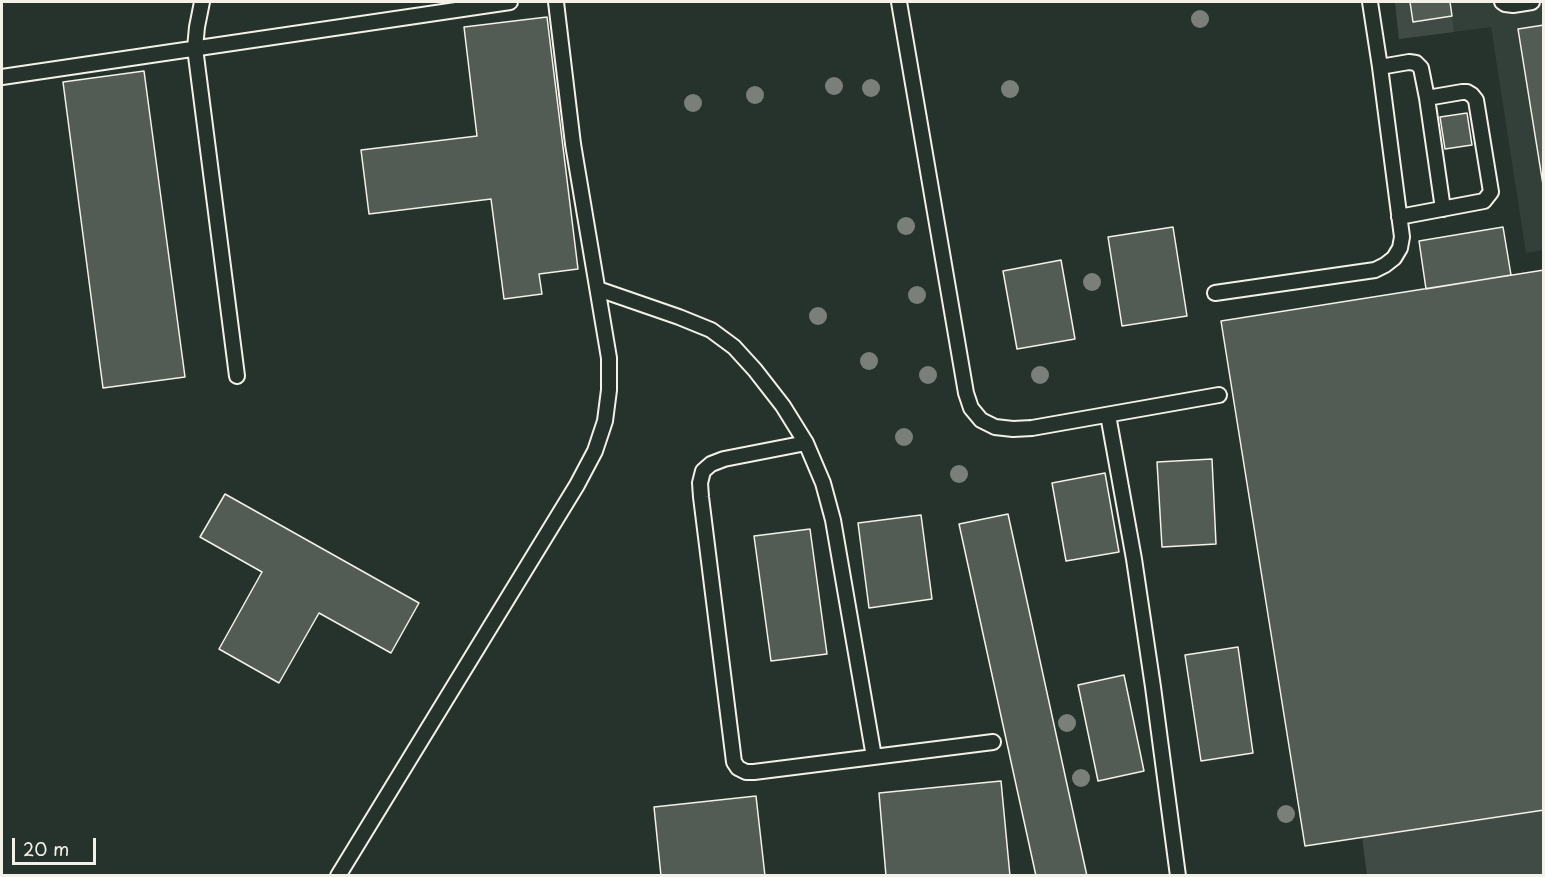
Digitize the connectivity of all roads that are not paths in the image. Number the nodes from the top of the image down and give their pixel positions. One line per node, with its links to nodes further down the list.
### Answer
1 (202, 2): 8 (lane)
2 (510, 2): 8 (lane)
3 (556, 2): 14 (lane)
4 (899, 2): 18 (lane)
5 (1370, 2): 9 (lane)
6 (1502, 2): 7 (lane)
7 (1532, 2)
8 (195, 48): 10 (lane); 16 (lane)
9 (1380, 67): 11 (lane); 13 (lane)
10 (2, 77)
11 (1427, 99): 12 (lane); 12 (lane)
12 (1443, 209): 13 (lane)
13 (1399, 217): 15 (lane)
14 (598, 289): 19 (lane); 22 (lane)
15 (1215, 293)
16 (237, 376)
17 (1219, 395): 18 (lane)
18 (1108, 415): 23 (lane)
19 (806, 443): 21 (lane); 21 (lane)
20 (993, 742): 21 (lane)
21 (874, 757)
22 (338, 876)
23 (1178, 876)

